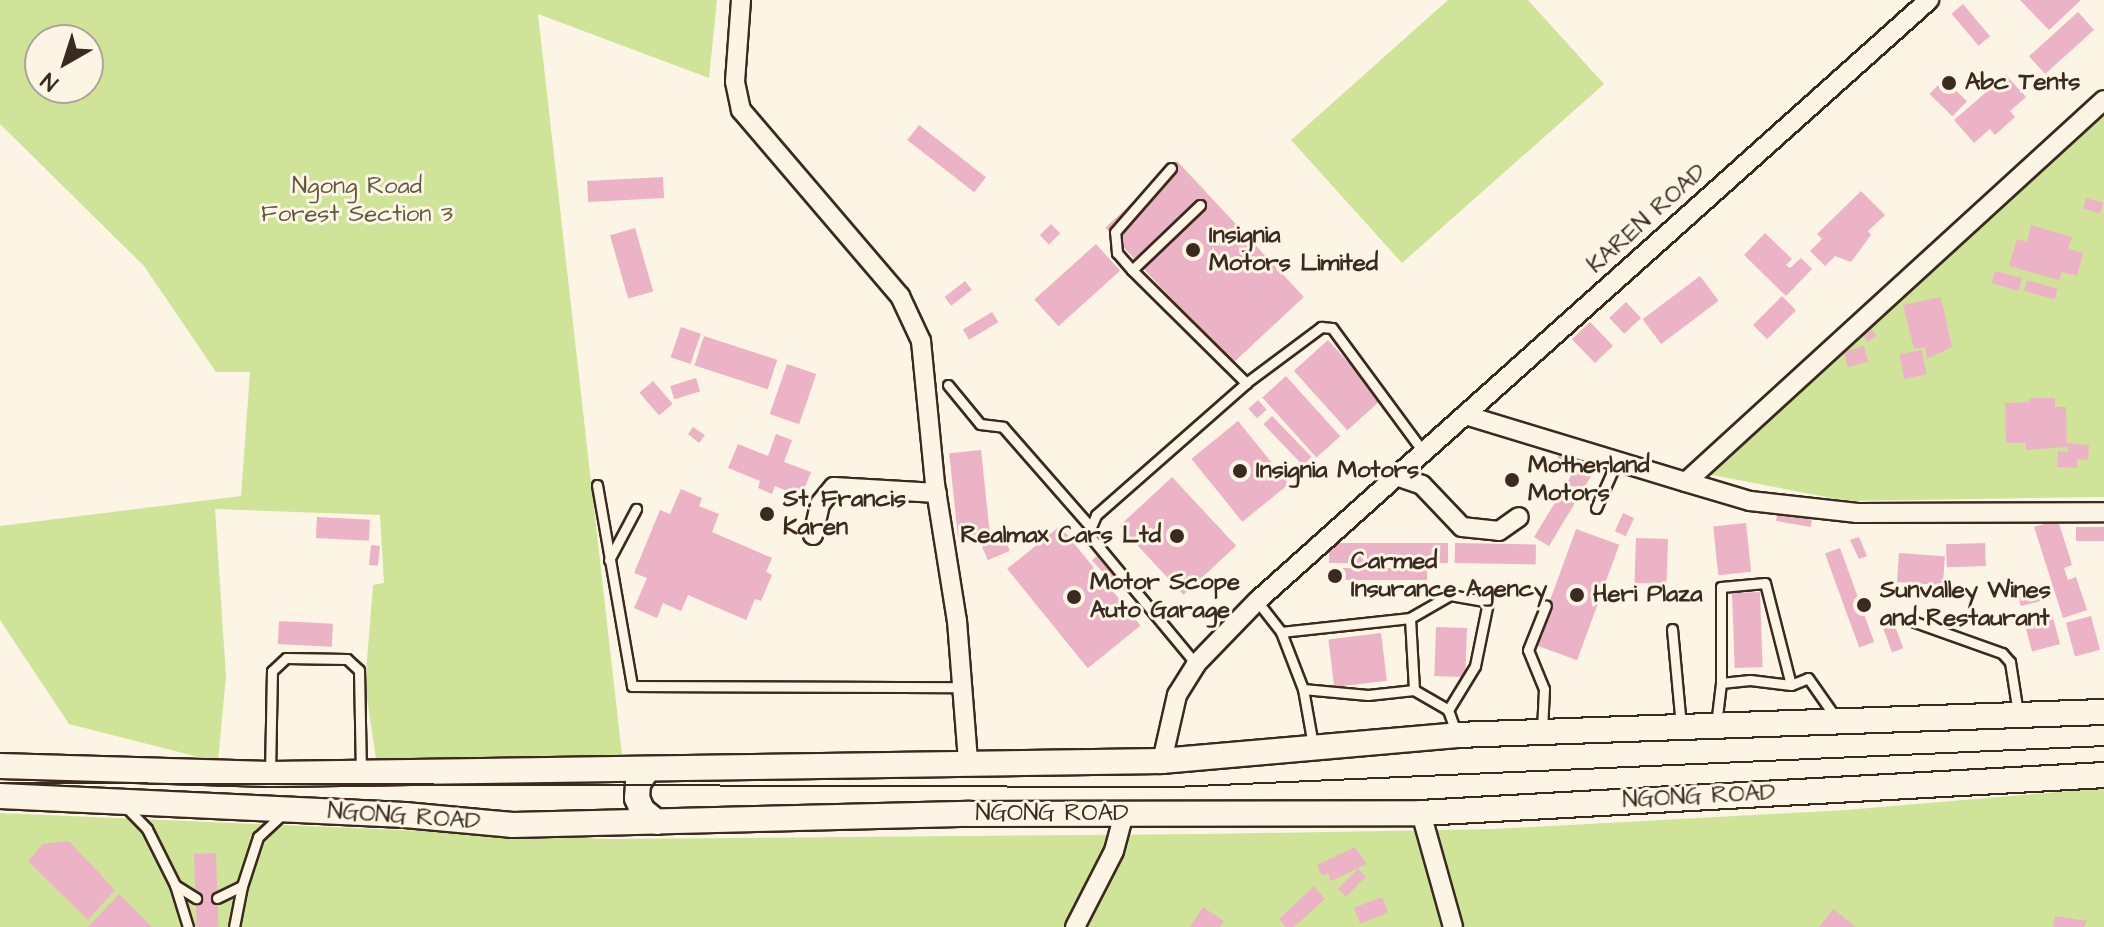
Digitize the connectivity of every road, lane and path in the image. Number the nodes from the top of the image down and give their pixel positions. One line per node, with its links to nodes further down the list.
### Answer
1 (741, 0): 15 (street)
2 (1929, 0): 9 (street, KAREN ROAD)
3 (2104, 100): 13 (street)
4 (1171, 168): 6 (lane)
5 (1200, 205): 6 (lane)
6 (1132, 270): 7 (lane)
7 (1246, 383): 10 (lane); 20 (lane)
8 (948, 385): 20 (lane)
9 (1465, 415): 10 (street, KAREN ROAD); 11 (street)
10 (1424, 453): 12 (street, KAREN ROAD)
11 (1616, 463): 13 (street); 16 (lane)
12 (1399, 477): 19 (street); 23 (street, KAREN ROAD)
13 (1686, 482): 18 (street)
14 (597, 485): 22 (lane)
15 (937, 493): 21 (street); 32 (street)
16 (1596, 508)
17 (636, 509): 22 (lane)
18 (2104, 512)
19 (1519, 517)
20 (1088, 524): 29 (lane)
21 (813, 535)
22 (609, 560): 32 (lane)
23 (1257, 601): 28 (lane); 29 (street, KAREN ROAD)
24 (1546, 605): 41 (lane)
25 (1410, 618): 28 (lane); 34 (lane); 35 (lane)
26 (1912, 621): 37 (lane)
27 (1672, 629): 40 (lane)
28 (1281, 632): 33 (lane)
29 (1196, 664): 45 (street, KAREN ROAD)
30 (1721, 683): 31 (lane); 31 (lane); 39 (lane)
31 (1791, 685): 38 (lane)
32 (963, 687): 44 (street)
33 (1303, 689): 34 (lane); 43 (lane)
34 (1414, 690): 35 (lane)
35 (1448, 710): 42 (lane)
36 (2104, 712): 37 (main road, NGONG ROAD)
37 (2018, 713): 38 (main road, NGONG ROAD)
38 (1839, 722): 39 (main road, NGONG ROAD)
39 (1716, 725): 40 (main road, NGONG ROAD)
40 (1681, 726): 41 (main road, NGONG ROAD)
41 (1542, 734): 42 (main road, NGONG ROAD)
42 (1457, 735): 43 (main road, NGONG ROAD)
43 (1313, 745): 45 (main road, NGONG ROAD)
44 (968, 761): 45 (main road, NGONG ROAD); 47 (main road, NGONG ROAD)
45 (1162, 761)
46 (0, 766): 49 (main road, NGONG ROAD)
47 (647, 770): 48 (main road, NGONG ROAD); 56 (main road)
48 (361, 772): 49 (main road, NGONG ROAD); 49 (lane)
49 (270, 774)
50 (2104, 775): 54 (main road, NGONG ROAD)
51 (0, 796): 52 (main road, NGONG ROAD)
52 (123, 804): 53 (main road, NGONG ROAD); 57 (lane)
53 (289, 809): 56 (main road, NGONG ROAD); 58 (lane)
54 (1421, 813): 55 (main road, NGONG ROAD); 64 (street)
55 (1124, 814): 56 (main road, NGONG ROAD); 63 (street)
56 (657, 822)
57 (175, 885): 59 (lane); 61 (lane)
58 (242, 886): 60 (lane); 62 (lane)
59 (196, 898)
60 (217, 898)
61 (188, 927)
62 (234, 927)
63 (1075, 927)
64 (1453, 927)

